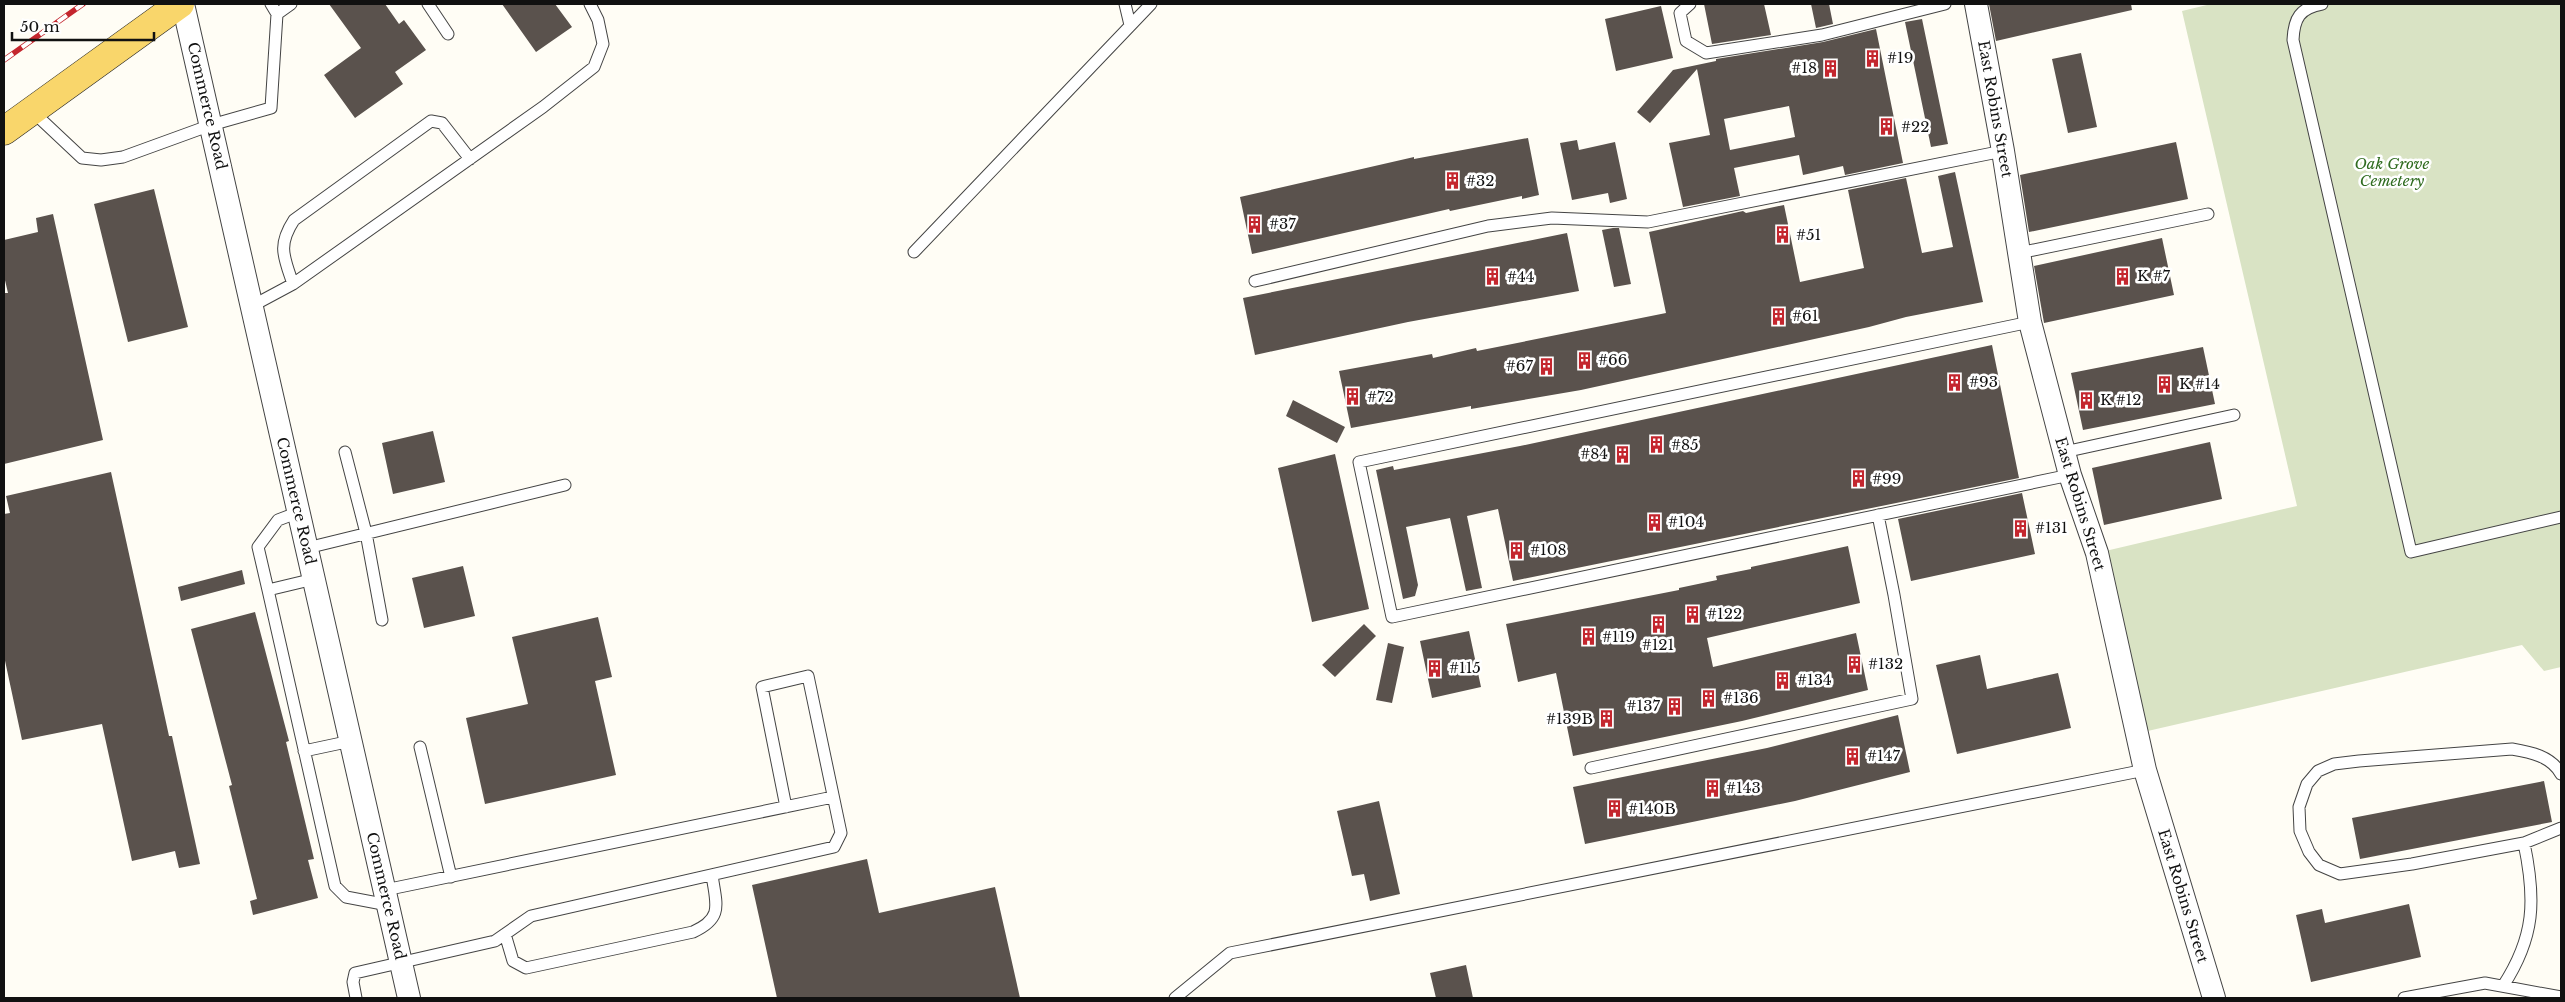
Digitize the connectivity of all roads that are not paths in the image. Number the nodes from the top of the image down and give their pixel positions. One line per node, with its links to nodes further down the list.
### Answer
1 (182, 4): 15 (main road); 16 (street, Commerce Road)
2 (270, 4): 12 (lane)
3 (291, 4): 12 (lane)
4 (428, 4): 14 (lane)
5 (590, 4): 19 (lane)
6 (1125, 4): 13 (lane)
7 (1151, 4): 13 (lane)
8 (1690, 4): 9 (lane)
9 (1942, 4)
10 (1976, 4): 18 (street, East Robins Street)
11 (2322, 4): 34 (lane)
12 (278, 14): 16 (lane)
13 (1130, 25): 21 (lane)
14 (448, 34)
15 (32, 110): 16 (lane); 17 (main road)
16 (211, 125): 25 (street, Commerce Road)
17 (4, 131)
18 (2003, 151): 22 (street, East Robins Street); 23 (lane)
19 (470, 159): 24 (lane); 24 (lane)
20 (2208, 214): 22 (lane)
21 (914, 252)
22 (2019, 253): 26 (street, East Robins Street)
23 (1255, 281)
24 (293, 284): 25 (lane)
25 (252, 306): 32 (street, Commerce Road)
26 (2030, 322): 29 (street, East Robins Street); 33 (lane)
27 (2234, 416): 29 (lane)
28 (344, 452): 35 (lane)
29 (2064, 452): 30 (street, East Robins Street)
30 (2070, 475): 33 (lane); 44 (street, East Robins Street)
31 (565, 485): 35 (lane)
32 (299, 512): 36 (street, Commerce Road); 38 (lane)
33 (1878, 515): 43 (lane)
34 (2561, 517)
35 (366, 534): 36 (lane); 39 (lane)
36 (307, 548): 37 (street, Commerce Road)
37 (314, 579): 38 (lane); 40 (street, Commerce Road)
38 (268, 590): 42 (lane)
39 (382, 620)
40 (351, 741): 42 (lane); 52 (street, Commerce Road)
41 (420, 747): 51 (lane)
42 (304, 751): 52 (lane)
43 (1591, 768)
44 (2145, 770): 58 (lane); 59 (street, East Robins Street)
45 (2561, 774): 49 (lane)
46 (833, 797): 47 (lane); 47 (lane); 50 (lane)
47 (786, 807): 51 (lane)
48 (2561, 828): 49 (lane)
49 (2524, 843): 55 (lane)
50 (712, 875): 53 (lane); 53 (lane)
51 (452, 877): 52 (lane)
52 (386, 897): 54 (street, Commerce Road)
53 (505, 934): 54 (lane)
54 (401, 962): 56 (lane); 57 (street, Commerce Road)
55 (2502, 986): 60 (lane); 61 (lane)
56 (356, 998)
57 (409, 998)
58 (1175, 998)
59 (2214, 998)
60 (2404, 998)
61 (2561, 998)

